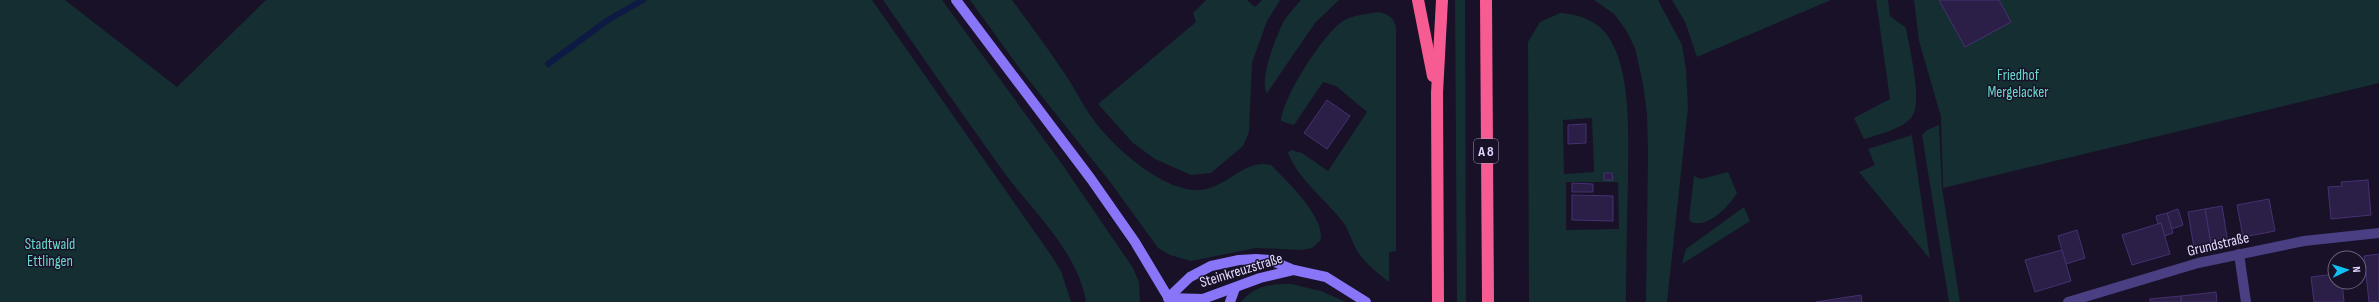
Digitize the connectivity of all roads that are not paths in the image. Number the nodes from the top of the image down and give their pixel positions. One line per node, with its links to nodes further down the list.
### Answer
1 (956, 0): 10 (main road)
2 (1418, 0): 5 (highway)
3 (1442, 0): 5 (highway)
4 (1486, 0): 14 (highway, A 8)
5 (1437, 93): 13 (highway)
6 (2379, 232): 7 (street, Grundstraße)
7 (2239, 254): 15 (street, Grundstraße); 16 (street)
8 (1294, 270): 9 (main road, Steinkreuzstraße); 10 (main road, Steinkreuzstraße); 12 (main road, Steinkreuzstraße)
9 (1234, 288): 10 (main road, Steinkreuzstraße); 11 (main road)
10 (1169, 300)
11 (1230, 302)
12 (1366, 302)
13 (1438, 302)
14 (1488, 302)
15 (2068, 302)
16 (2246, 302)

